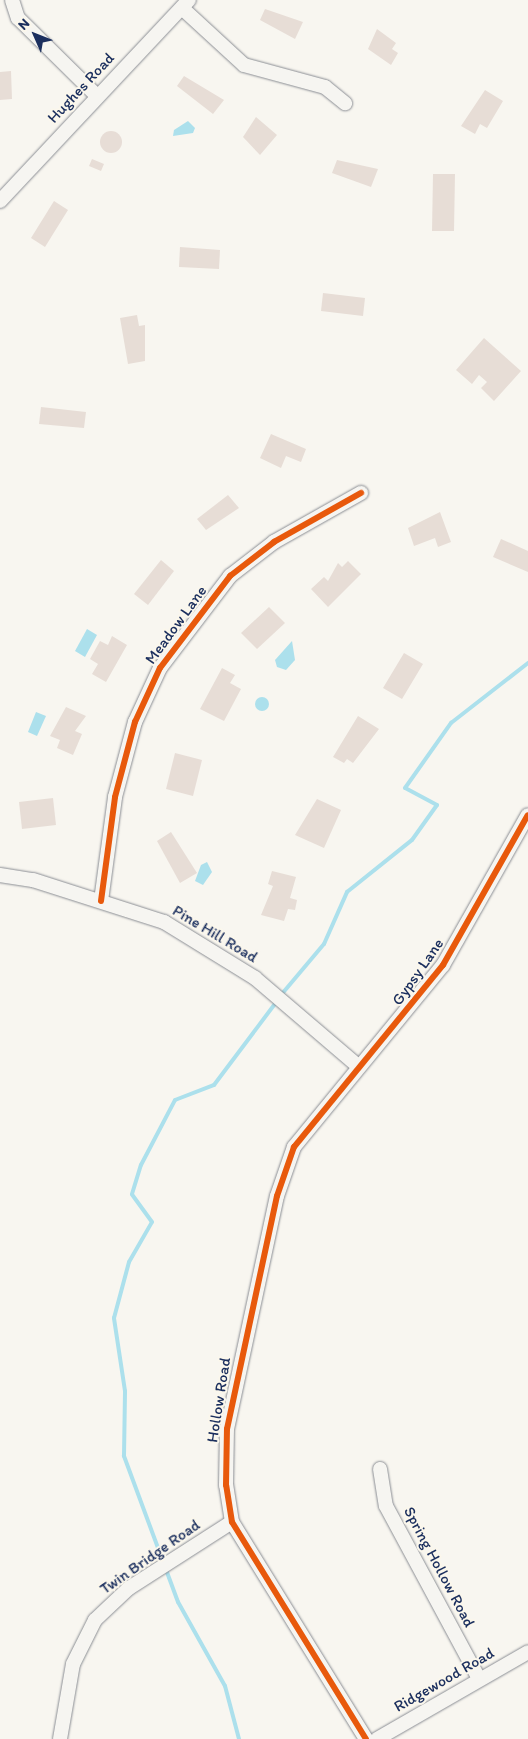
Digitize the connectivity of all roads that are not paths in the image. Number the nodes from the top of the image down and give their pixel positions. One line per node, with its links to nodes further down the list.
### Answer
1 (12, 0): 3 (street)
2 (186, 4): 3 (street, Hughes Road); 4 (street)
3 (96, 95): 5 (street, Hughes Road)
4 (345, 102)
5 (0, 201)
6 (360, 493): 9 (street, Meadow Lane)
7 (528, 815): 10 (street, Gypsy Lane)
8 (0, 875): 9 (street, Pine Hill Road)
9 (101, 901): 10 (street, Pine Hill Road)
10 (357, 1065): 11 (street, Gypsy Lane)
11 (306, 1128): 13 (street, Hollow Road)
12 (380, 1469): 15 (street, Spring Hollow Road)
13 (232, 1522): 16 (street, Twin Bridge Road); 17 (street, Hollow Road)
14 (528, 1652): 15 (street, Ridgewood Road)
15 (479, 1679): 18 (street, Ridgewood Road)
16 (60, 1739)
17 (366, 1739)
18 (377, 1739)

